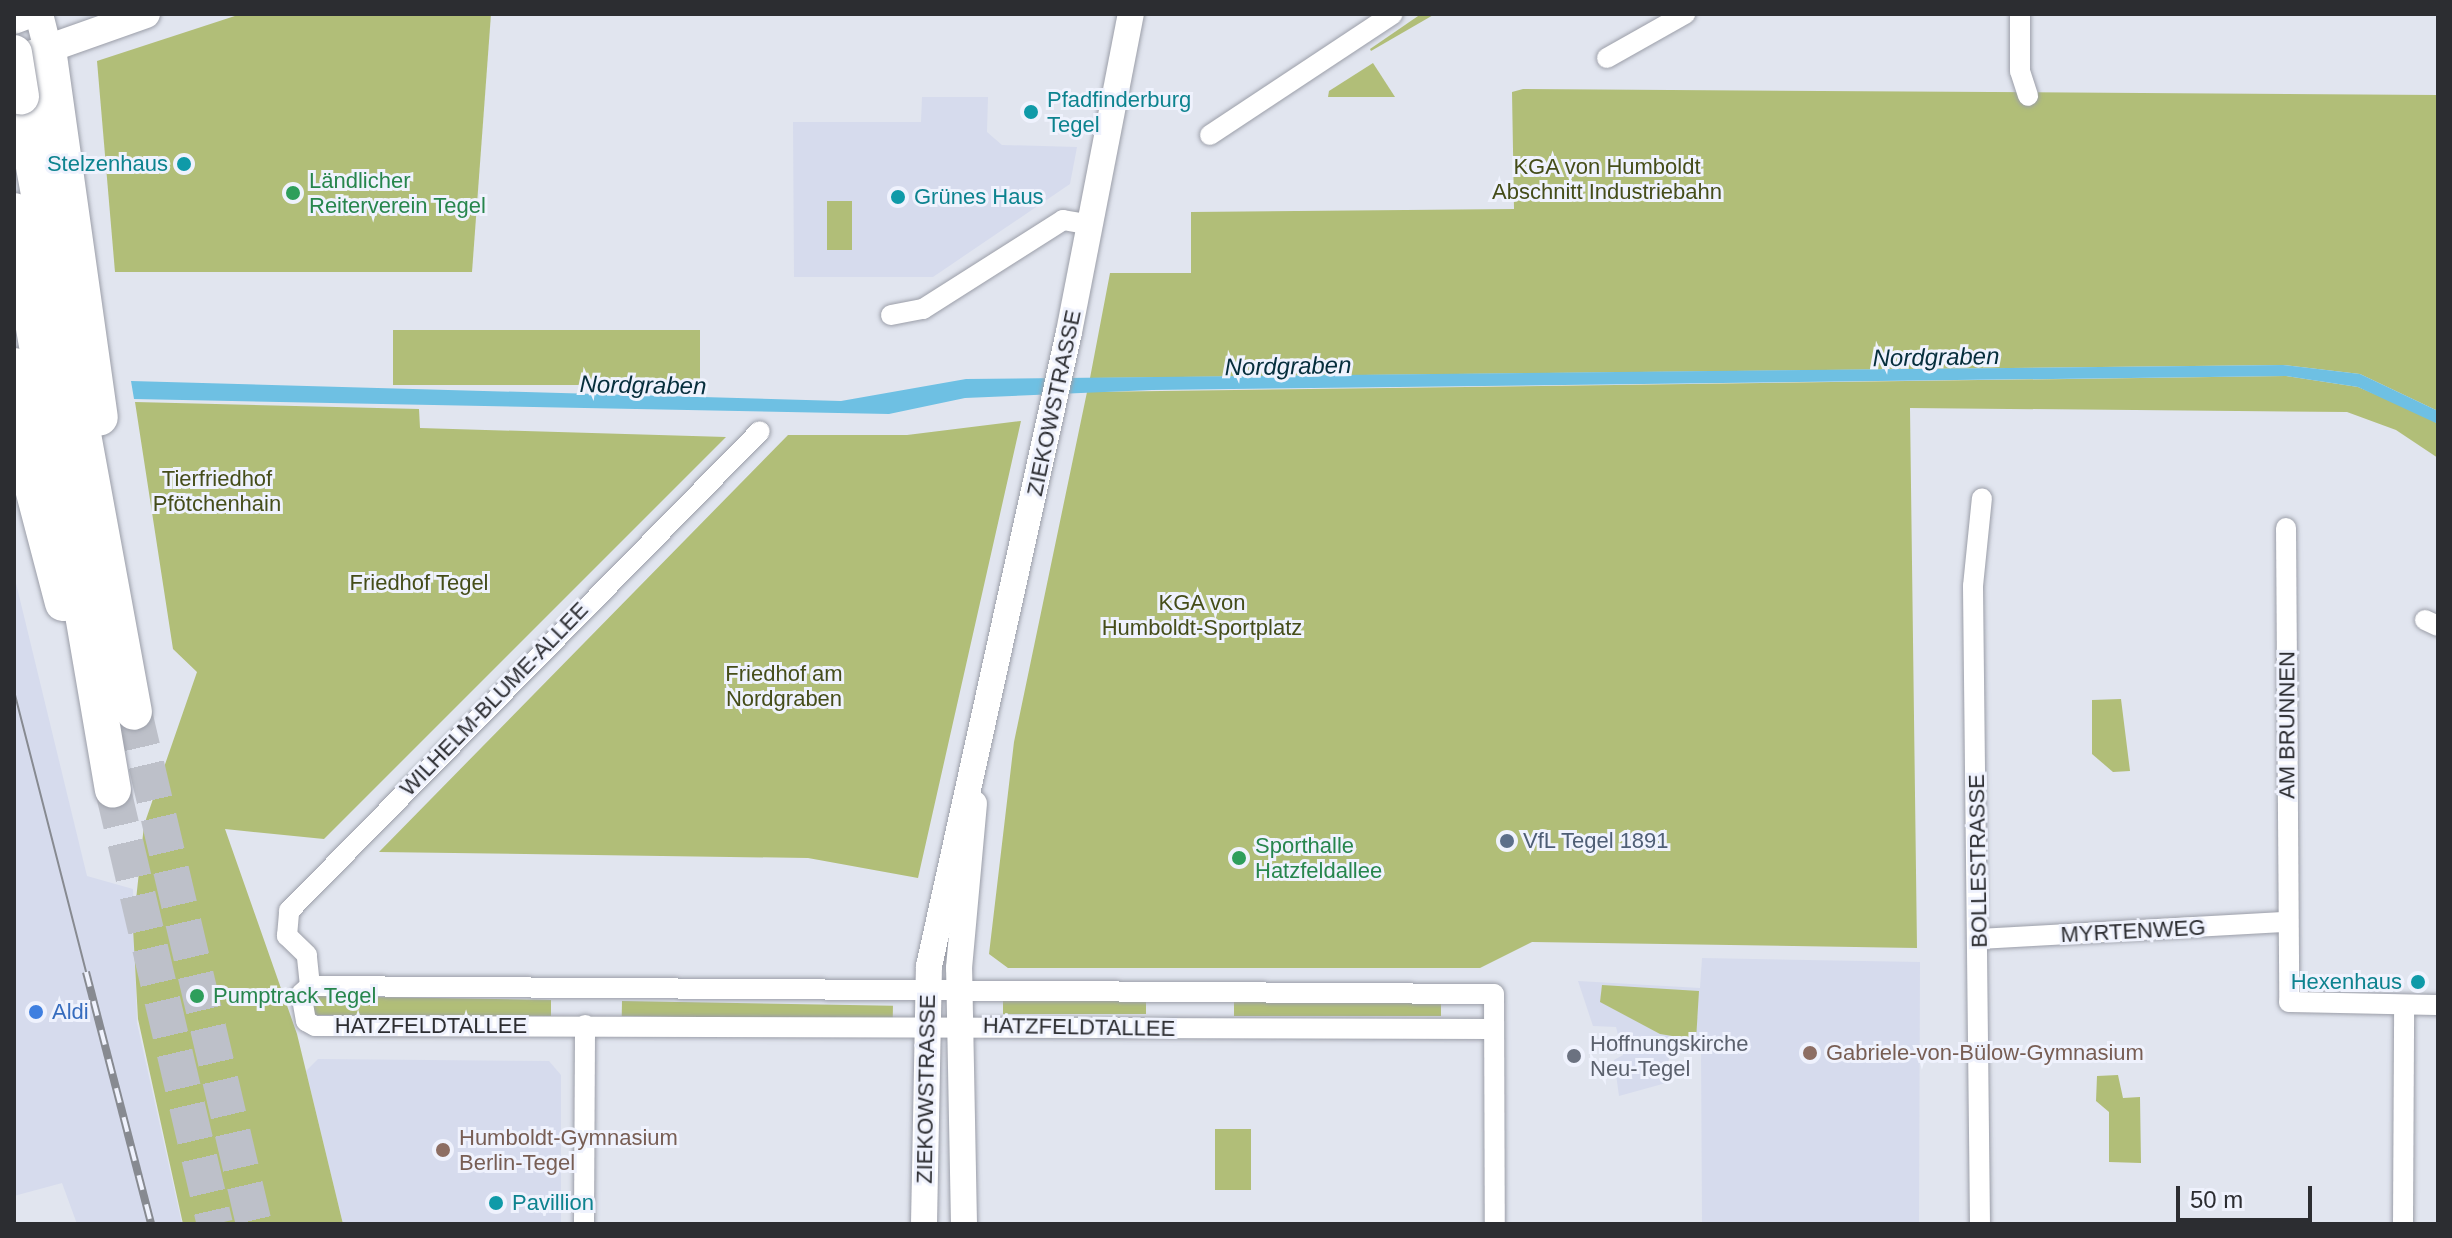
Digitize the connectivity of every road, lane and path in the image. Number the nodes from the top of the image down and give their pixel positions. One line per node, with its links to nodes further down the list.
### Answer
1 (30, 14): 7 (main road)
2 (39, 14): 9 (main road)
3 (146, 14): 9 (main road)
4 (1393, 14): 13 (street)
5 (1685, 14): 10 (street)
6 (2020, 14): 12 (street)
7 (14, 20)
8 (1124, 21): 15 (street, ZIEKOWSTRASSE)
9 (31, 51): 11 (main road); 21 (highway); 21 (highway, bridge)
10 (1607, 58)
11 (14, 61)
12 (2028, 96)
13 (1210, 135)
14 (14, 211): 22 (highway)
15 (1090, 225): 16 (street); 23 (street, ZIEKOWSTRASSE)
16 (891, 315)
17 (14, 366): 22 (highway)
18 (760, 431): 27 (street, WILHELM-BLUME-ALLEE)
19 (1982, 498): 26 (street, BOLLESTRASSE)
20 (2286, 528): 25 (street, AM BRUNNEN)
21 (124, 665): 22 (highway)
22 (118, 715): 24 (highway)
23 (977, 768): 28 (street, ZIEKOWSTRASSE); 29 (street, ZIEKOWSTRASSE)
24 (113, 790)
25 (2287, 922): 26 (street, MYRTENWEG); 31 (street, AM BRUNNEN)
26 (1980, 939): 40 (street, BOLLESTRASSE)
27 (310, 986): 28 (street, HATZFELDTALLEE); 33 (street, HATZFELDTALLEE)
28 (927, 991): 29 (street, HATZFELDTALLEE); 32 (street, ZIEKOWSTRASSE)
29 (958, 991): 34 (street, ZIEKOWSTRASSE); 35 (street, HATZFELDTALLEE)
30 (2438, 1005): 31 (street)
31 (2404, 1006): 41 (street)
32 (924, 1024): 33 (street, HATZFELDTALLEE); 34 (street, HATZFELDTALLEE); 37 (street, ZIEKOWSTRASSE)
33 (585, 1025): 36 (street)
34 (964, 1025): 35 (street, HATZFELDTALLEE); 38 (street, ZIEKOWSTRASSE)
35 (1494, 1029): 39 (street)
36 (584, 1224)
37 (924, 1224)
38 (964, 1224)
39 (1495, 1224)
40 (1980, 1224)
41 (2403, 1224)

